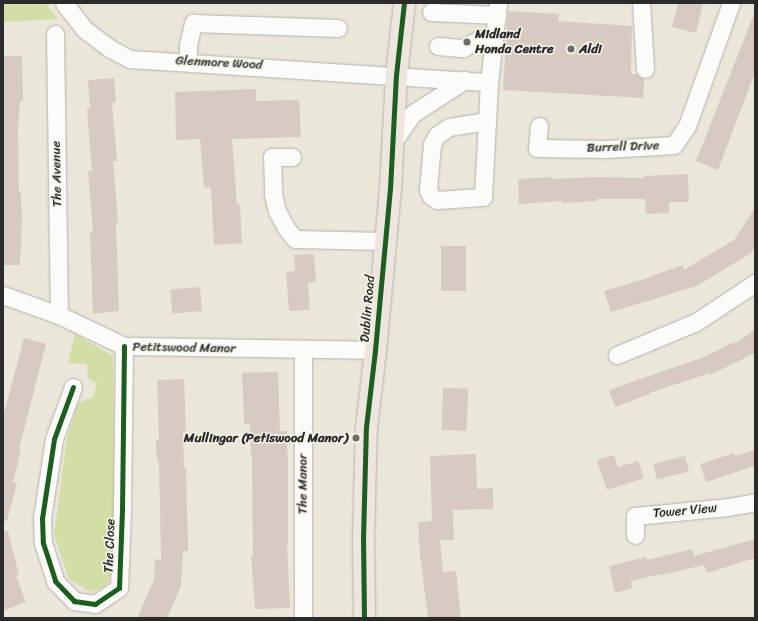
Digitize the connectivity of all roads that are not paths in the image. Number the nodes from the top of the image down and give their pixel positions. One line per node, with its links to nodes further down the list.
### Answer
1 (64, 3): 11 (street, Glenmore Wood)
2 (404, 3): 13 (main road, Dublin Road)
3 (641, 3): 12 (street)
4 (731, 3): 17 (street, Burrell Drive)
5 (497, 9): 6 (street); 9 (street)
6 (431, 12)
7 (338, 28): 11 (street)
8 (55, 34): 23 (street, The Avenue)
9 (494, 41): 10 (street); 15 (street)
10 (438, 46)
11 (188, 62): 13 (street, Glenmore Wood)
12 (645, 69)
13 (396, 75): 14 (street, Glenmore Wood); 18 (main road, Dublin Road)
14 (465, 80): 15 (street, Glenmore Wood); 18 (street)
15 (490, 82): 16 (street)
16 (487, 121): 16 (street)
17 (538, 126)
18 (392, 143): 20 (main road, Dublin Road)
19 (292, 157): 20 (street)
20 (385, 241): 26 (main road, Dublin Road)
21 (755, 283): 27 (street)
22 (3, 295): 23 (street, Petitswood Manor)
23 (59, 315): 24 (street, Petitswood Manor)
24 (124, 346): 25 (street, Petitswood Manor); 28 (street, The Close)
25 (304, 350): 26 (street, Petitswood Manor); 31 (street, The Manor)
26 (375, 350): 32 (main road, Dublin Road)
27 (617, 354)
28 (73, 387)
29 (755, 502): 30 (street, Tower View)
30 (635, 535)
31 (303, 618)
32 (364, 618)

